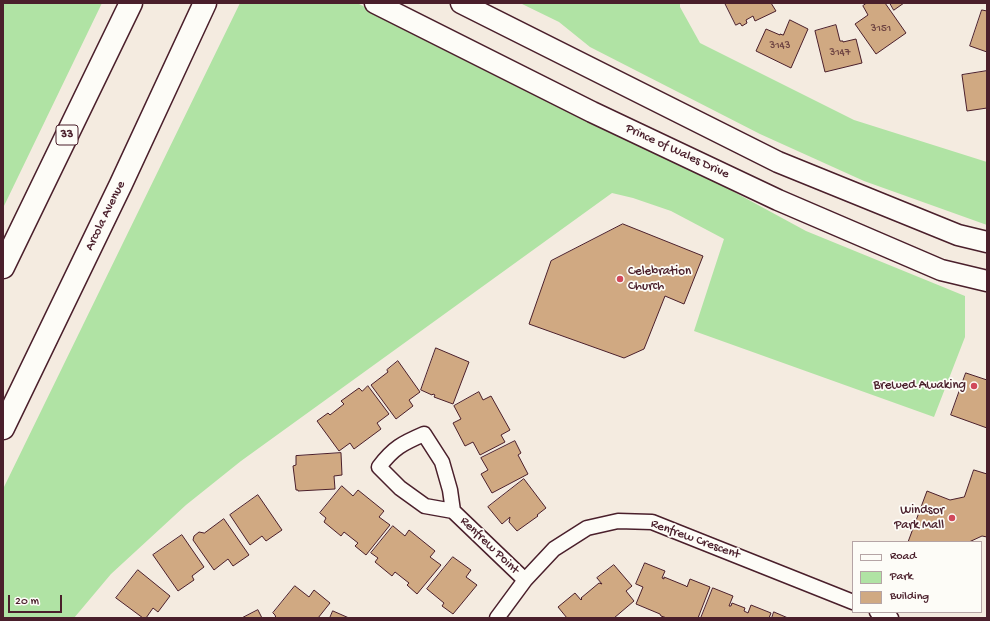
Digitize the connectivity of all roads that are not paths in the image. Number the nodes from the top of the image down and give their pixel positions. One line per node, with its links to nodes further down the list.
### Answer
1 (131, 3): 6 (main road, 33)
2 (205, 3): 8 (main road, Arcola Avenue)
3 (375, 3): 7 (main road, Prince of Wales Drive)
4 (461, 3): 5 (main road)
5 (987, 242)
6 (3, 267)
7 (987, 281)
8 (3, 428)
9 (452, 511): 9 (street, Renfrew Point); 10 (street, Renfrew Point)
10 (525, 580): 11 (street, Renfrew Crescent); 13 (street, Renfrew Crescent)
11 (852, 602)
12 (879, 613): 14 (street)
13 (497, 618)
14 (891, 618)

